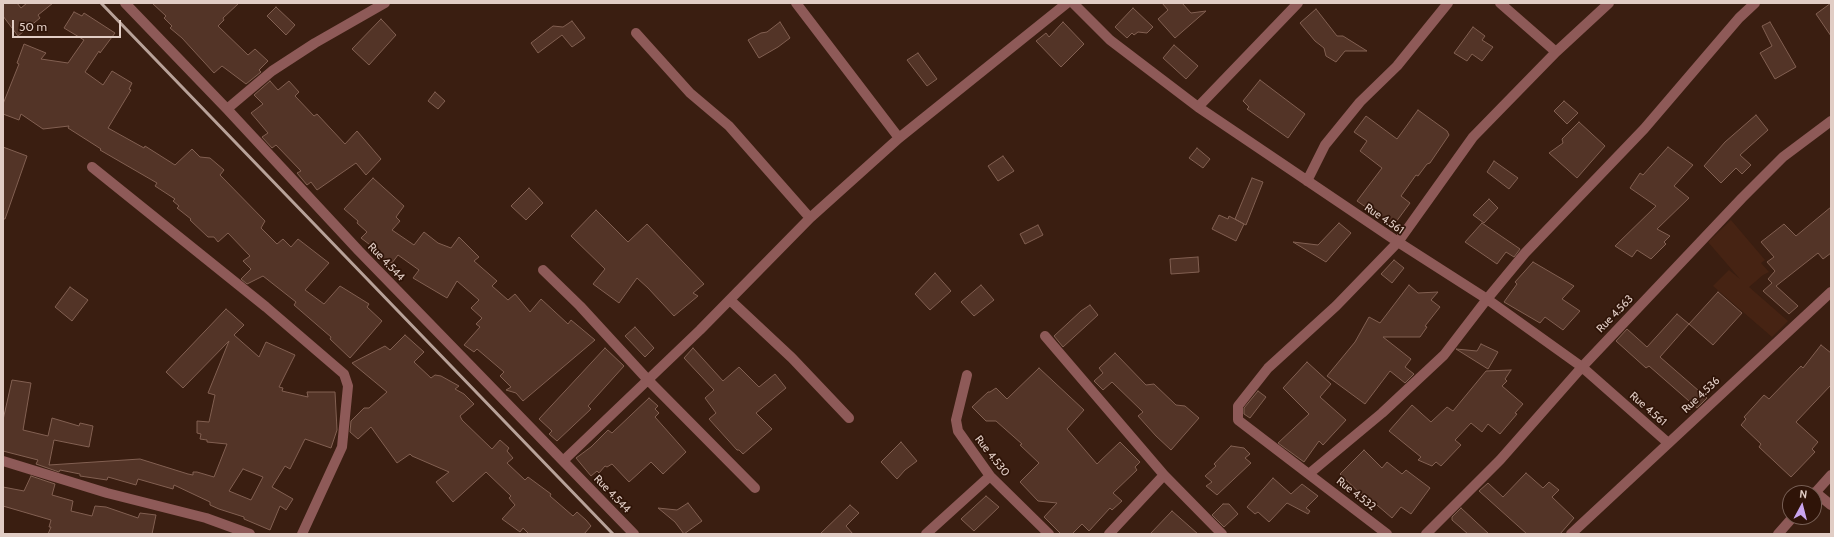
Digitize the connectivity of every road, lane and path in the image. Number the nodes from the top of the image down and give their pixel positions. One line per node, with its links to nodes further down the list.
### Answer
1 (125, 3): 14 (street, Rue 4.544)
2 (385, 3): 14 (street)
3 (796, 3): 16 (street)
4 (1066, 3): 16 (street)
5 (1073, 3): 13 (street, Rue 4.561)
6 (1298, 3): 13 (street)
7 (1448, 3): 18 (street)
8 (1500, 3): 12 (street)
9 (1609, 3): 12 (street)
10 (1755, 3): 23 (street)
11 (636, 33): 19 (street)
12 (1556, 52): 20 (street)
13 (1198, 107): 18 (street, Rue 4.561)
14 (227, 109): 32 (street, Rue 4.544)
15 (1831, 121): 26 (street, Rue 4.563)
16 (899, 138): 19 (street)
17 (92, 167): 43 (street)
18 (1308, 181): 20 (street, Rue 4.561)
19 (810, 218): 24 (street)
20 (1398, 242): 23 (street, Rue 4.561); 33 (street, Rue 4.532)
21 (543, 270): 28 (street)
22 (1831, 292): 30 (street, Rue 4.536)
23 (1487, 298): 26 (street, Rue 4.561); 33 (street)
24 (730, 300): 28 (street); 29 (street)
25 (1045, 336): 34 (street)
26 (1582, 367): 30 (street, Rue 4.561); 50 (street, Rue 4.563)
27 (967, 375): 36 (street, Rue 4.530)
28 (648, 380): 32 (street); 38 (street)
29 (849, 418)
30 (1667, 442): 51 (street, Rue 4.536)
31 (3, 461): 42 (street)
32 (563, 461): 44 (street, Rue 4.544)
33 (1310, 473): 49 (street, Rue 4.532)
34 (1164, 475): 47 (street); 48 (street)
35 (1831, 475): 37 (street)
36 (990, 476): 45 (street); 46 (street, Rue 4.530)
37 (1822, 485)
38 (755, 488)
39 (1822, 498): 40 (street)
40 (1831, 505)
41 (1786, 525): 52 (street)
42 (250, 534)
43 (302, 534)
44 (634, 534)
45 (926, 534)
46 (1049, 534)
47 (1110, 534)
48 (1222, 534)
49 (1387, 534)
50 (1426, 534)
51 (1571, 534)
52 (1778, 534)

